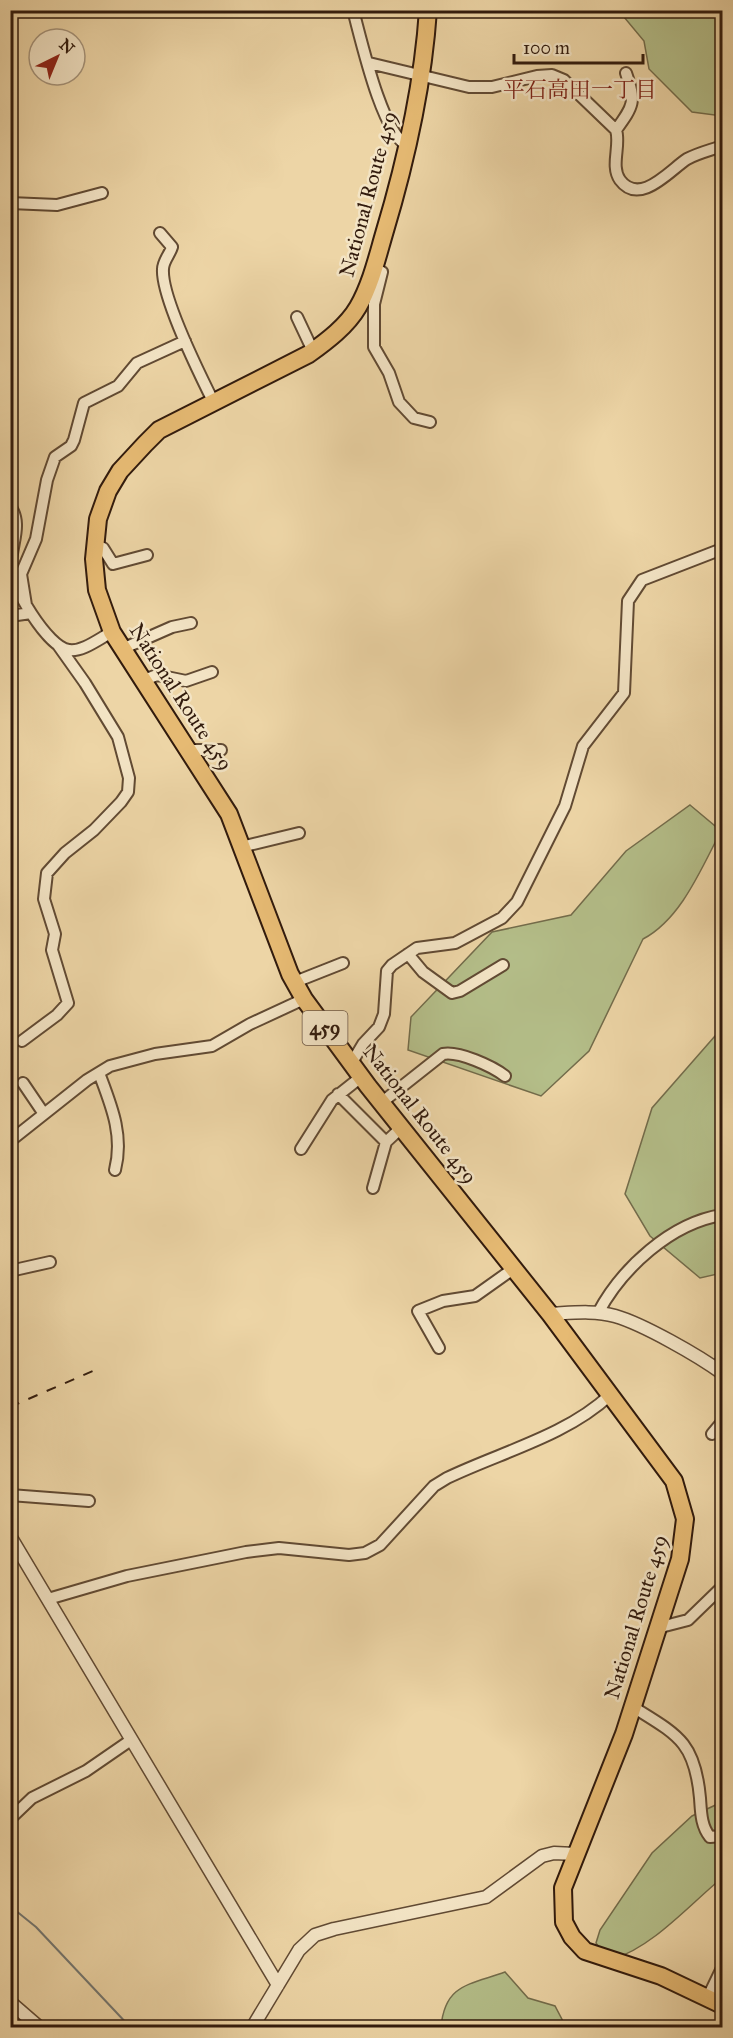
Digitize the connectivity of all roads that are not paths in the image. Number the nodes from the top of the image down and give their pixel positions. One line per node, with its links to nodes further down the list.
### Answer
1 (352, 10): 3 (street)
2 (428, 10): 5 (highway, National Route 459 / 459)
3 (369, 63): 5 (street); 7 (street)
4 (626, 73): 6 (street)
5 (421, 75): 6 (street); 7 (highway, National Route 459 / 459)
6 (616, 130): 8 (street)
7 (407, 146): 12 (highway, National Route 459 / 459)
8 (723, 146)
9 (102, 193): 10 (street)
10 (10, 203)
11 (160, 232): 14 (street)
12 (374, 268): 15 (highway, National Route 459 / 459); 17 (street)
13 (297, 317): 15 (street)
14 (185, 341): 16 (street); 22 (street)
15 (313, 351): 16 (highway, National Route 459 / 459)
16 (214, 403): 19 (highway, National Route 459 / 459)
17 (429, 422)
18 (10, 506): 22 (street)
19 (95, 545): 21 (street); 25 (highway, National Route 459 / 459)
20 (723, 549): 34 (street)
21 (147, 555)
22 (29, 609): 23 (street); 26 (street)
23 (10, 616)
24 (190, 623): 27 (street)
25 (112, 632): 26 (street); 27 (highway, National Route 459 / 459)
26 (58, 645): 39 (street)
27 (122, 649): 29 (highway, National Route 459 / 459)
28 (212, 672): 29 (street)
29 (144, 680): 30 (highway, National Route 459 / 459)
30 (189, 750): 31 (street); 33 (highway, National Route 459 / 459)
31 (221, 750)
32 (299, 833): 33 (street)
33 (241, 847): 37 (highway, National Route 459 / 459)
34 (408, 954): 36 (street); 40 (street)
35 (343, 963): 37 (street)
36 (503, 965)
37 (295, 982): 38 (highway, National Route 459 / 459)
38 (304, 999): 40 (highway, National Route 459 / 459); 41 (street)
39 (22, 1041)
40 (356, 1071): 44 (street); 45 (highway, National Route 459 / 459)
41 (99, 1072): 46 (street); 51 (street)
42 (505, 1076): 45 (street)
43 (23, 1083): 46 (street)
44 (338, 1094): 49 (street); 50 (street)
45 (381, 1103): 47 (highway, National Route 459 / 459)
46 (44, 1114): 48 (street)
47 (401, 1128): 49 (street); 55 (highway, National Route 459 / 459)
48 (10, 1141)
49 (386, 1142): 52 (street)
50 (301, 1149)
51 (114, 1170)
52 (373, 1188)
53 (723, 1215): 57 (street)
54 (50, 1262): 56 (street)
55 (513, 1269): 58 (highway, National Route 459 / 459); 59 (street)
56 (10, 1271)
57 (598, 1313): 58 (street); 60 (street)
58 (550, 1314): 61 (highway, National Route 459 / 459)
59 (438, 1348)
60 (720, 1367)
61 (610, 1395): 68 (street); 69 (highway, National Route 459 / 459)
62 (723, 1422): 63 (street)
63 (712, 1434)
64 (10, 1495): 65 (street)
65 (89, 1501)
66 (10, 1536): 68 (street)
67 (723, 1587): 69 (street)
68 (48, 1599): 71 (street)
69 (657, 1628): 70 (highway, National Route 459 / 459)
70 (633, 1707): 73 (street); 74 (highway, National Route 459 / 459)
71 (131, 1740): 72 (street); 76 (street)
72 (10, 1819)
73 (723, 1836)
74 (575, 1854): 76 (street); 77 (highway, National Route 459 / 459)
75 (723, 1968): 77 (street)
76 (278, 1985): 80 (street)
77 (715, 2001)
78 (10, 2002): 79 (street)
79 (40, 2028)
80 (252, 2028)

